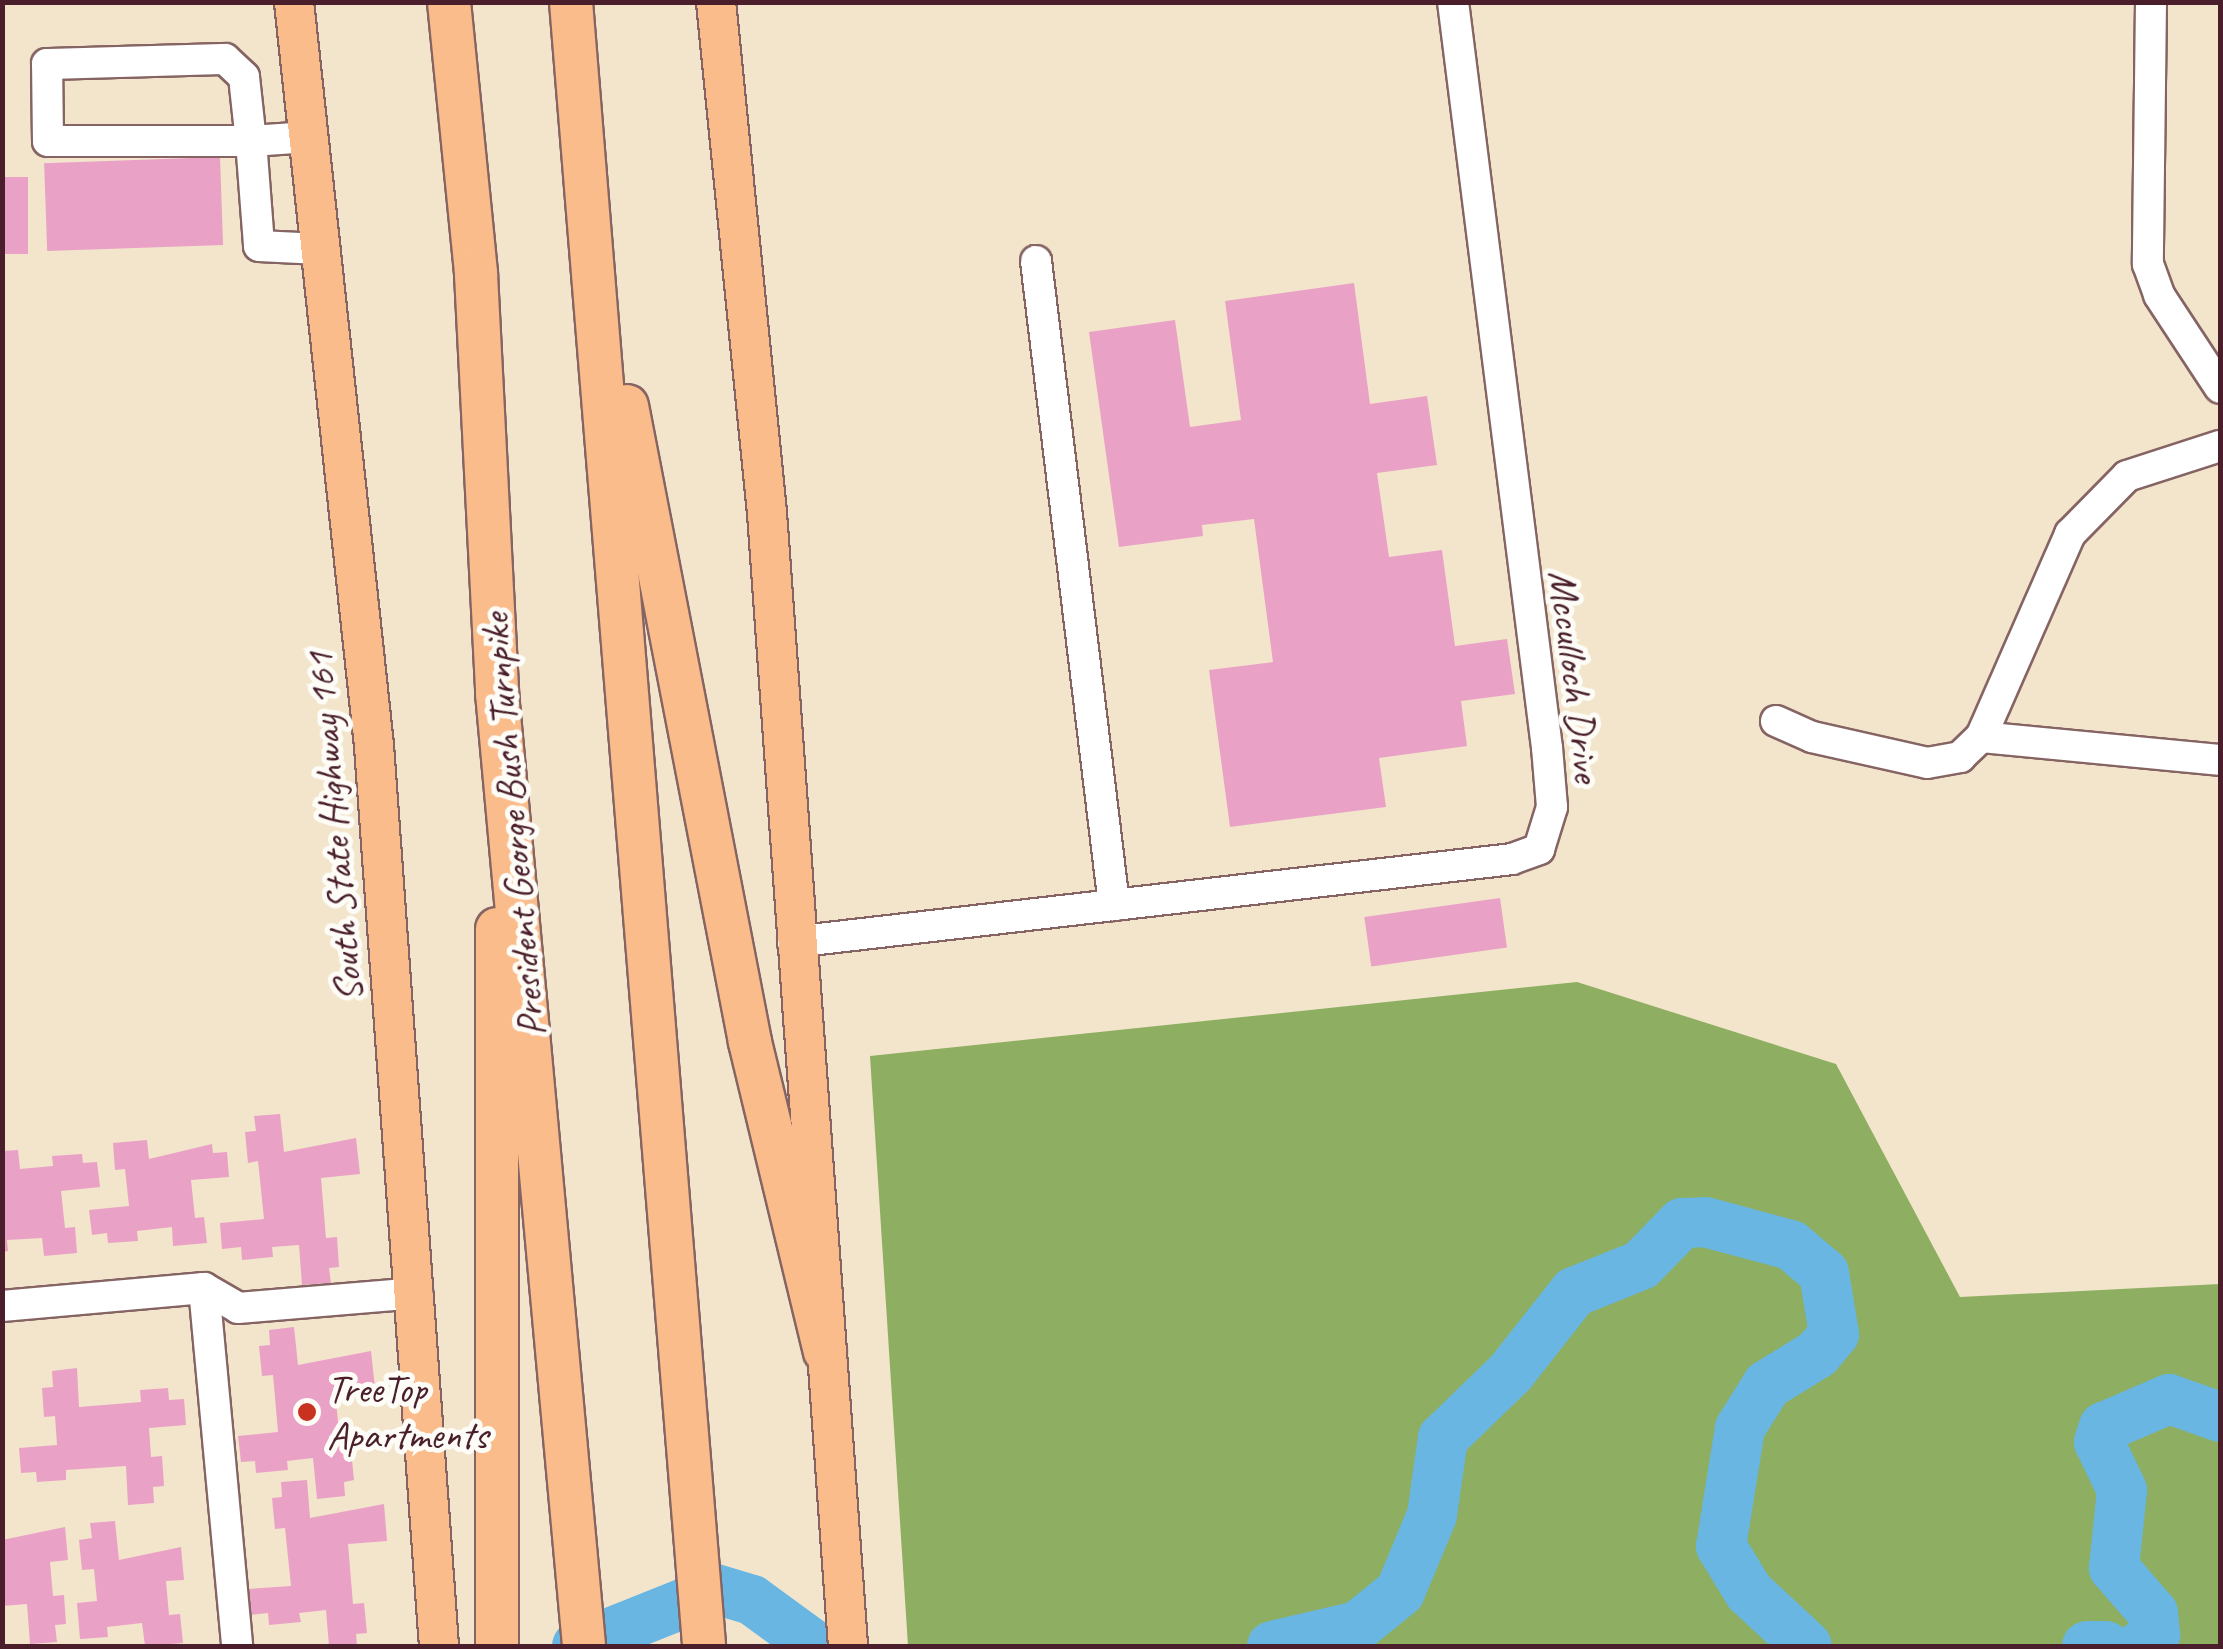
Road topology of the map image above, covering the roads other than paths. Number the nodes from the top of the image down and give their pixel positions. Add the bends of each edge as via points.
1 (294, 2) edge
2 (448, 2) edge
3 (571, 2) edge
4 (716, 2) edge
5 (1453, 2) edge
6 (2151, 2) edge
7 (308, 137) junction
8 (251, 141) junction
9 (320, 249) junction
10 (593, 260) junction
11 (1036, 261) dead end
12 (2220, 388) edge
13 (2220, 446) edge
14 (496, 693) junction
15 (1776, 720) dead end
16 (1981, 737) junction
17 (2220, 760) edge
18 (1114, 905) junction
19 (793, 942) junction
20 (204, 1288) junction
21 (418, 1293) junction
22 (2, 1306) edge
23 (826, 1351) junction
24 (497, 1638) edge
25 (237, 1646) edge
26 (439, 1646) edge
27 (584, 1646) edge
28 (704, 1646) edge
29 (848, 1646) edge

1 - 7 main road, South State Highway 161
2 - 14 highway, President George Bush Turnpike via 476,274
3 - 10 highway
4 - 19 main road via 767,513
5 - 18 lane, Mcculloch Drive via 1547,748 1552,806 1539,848 1512,859
6 - 12 lane via 2148,264 2159,295
7 - 8 lane
7 - 9 main road, South State Highway 161
8 - 8 lane via 48,142 47,64 225,59 244,78
8 - 9 lane via 259,246
9 - 21 main road, South State Highway 161 via 374,746
10 - 23 highway via 642,472 750,1042
10 - 28 highway
11 - 18 lane
13 - 16 lane via 2126,476 2070,534
14 - 24 highway
14 - 27 highway, President George Bush Turnpike
15 - 16 lane via 1812,736 1927,763 1960,758
16 - 17 lane
18 - 19 lane, Mcculloch Drive
19 - 23 main road
20 - 21 lane via 238,1308
20 - 22 lane
20 - 25 lane
21 - 26 main road, South State Highway 161
23 - 29 main road

